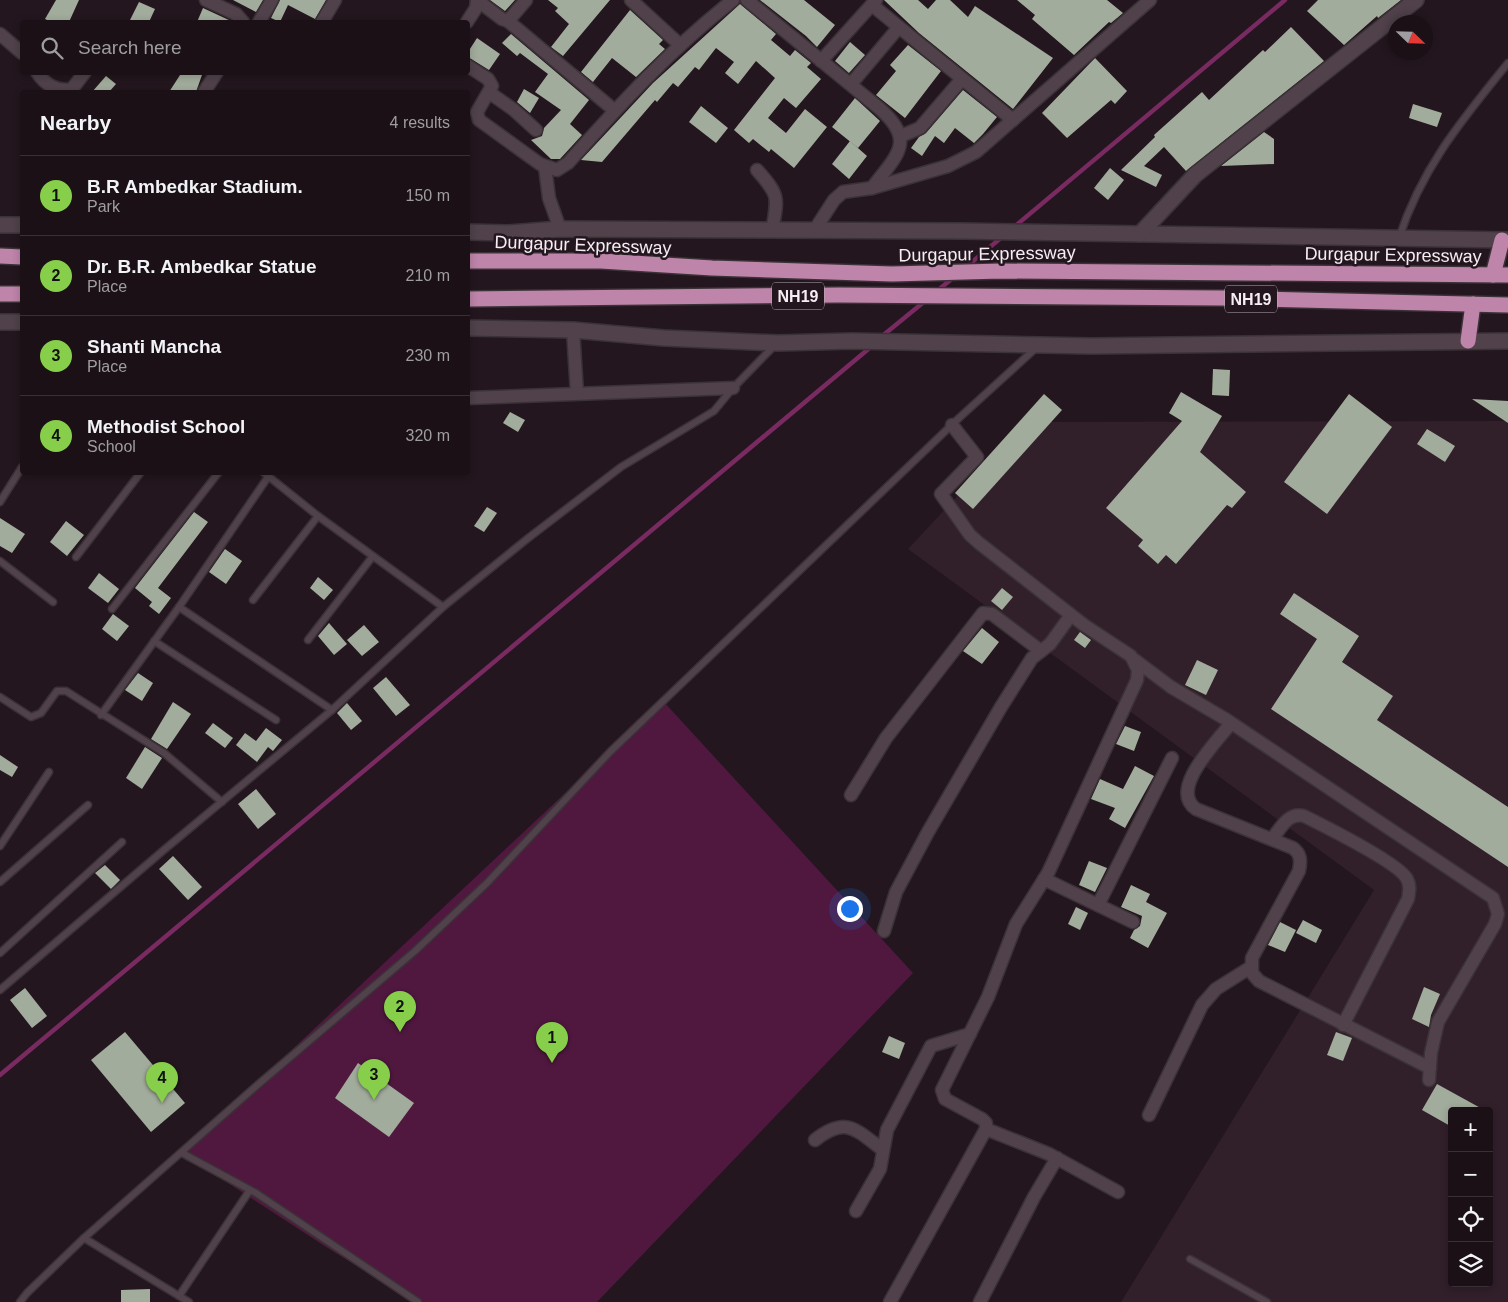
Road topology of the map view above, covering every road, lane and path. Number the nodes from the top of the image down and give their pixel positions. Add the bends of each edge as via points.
1 (206, 0) edge
2 (272, 0) edge
3 (335, 0) edge
4 (477, 0) edge
5 (526, 0) edge
6 (631, 0) edge
7 (733, 0) edge
8 (747, 0) edge
9 (1150, 0) edge
10 (1416, 0) edge
11 (874, 2) edge
12 (241, 20) edge
13 (260, 20) edge
14 (323, 20) edge
15 (468, 20) edge
16 (508, 20) junction
17 (899, 28) junction
18 (0, 34) edge
19 (679, 44) junction
20 (20, 51) edge
21 (821, 61) junction
22 (1508, 63) edge
23 (470, 67) edge
24 (40, 75) edge
25 (84, 75) edge
26 (215, 75) edge
27 (962, 79) junction
28 (851, 84) junction
29 (60, 90) edge
30 (72, 90) edge
31 (205, 90) edge
32 (490, 93) junction
33 (614, 110) junction
34 (1013, 120) junction
35 (536, 130) dead end
36 (901, 136) junction
37 (545, 167) junction
38 (757, 170) dead end
39 (872, 188) junction
40 (0, 225) edge
41 (20, 225) edge
42 (560, 229) junction
43 (772, 231) junction
44 (814, 231) junction
45 (470, 232) edge
46 (1140, 234) junction
47 (1398, 239) junction
48 (1505, 240) edge
49 (0, 256) edge
50 (20, 257) edge
51 (470, 261) edge
52 (1500, 275) edge
53 (0, 294) edge
54 (20, 294) edge
55 (470, 299) edge
56 (1473, 304) junction
57 (1508, 305) edge
58 (0, 322) edge
59 (20, 322) edge
60 (470, 328) edge
61 (573, 330) junction
62 (1508, 341) edge
63 (778, 342) junction
64 (1468, 342) junction
65 (1039, 345) junction
66 (733, 388) junction
67 (577, 393) junction
68 (470, 398) edge
69 (952, 426) junction
70 (20, 470) edge
71 (139, 475) edge
72 (217, 475) edge
73 (265, 475) edge
74 (267, 475) edge
75 (0, 502) edge
76 (318, 516) junction
77 (373, 556) junction
78 (76, 557) dead end
79 (0, 561) edge
80 (253, 600) dead end
81 (53, 602) dead end
82 (179, 607) junction
83 (443, 607) junction
84 (112, 609) dead end
85 (1071, 615) junction
86 (308, 640) dead end
87 (154, 641) junction
88 (1041, 651) junction
89 (1135, 660) junction
90 (0, 698) edge
91 (332, 710) junction
92 (101, 715) junction
93 (276, 720) dead end
94 (1231, 724) junction
95 (1172, 758) dead end
96 (49, 772) dead end
97 (851, 795) dead end
98 (222, 802) junction
99 (88, 805) dead end
100 (1272, 839) junction
101 (122, 842) dead end
102 (0, 846) edge
103 (1044, 880) junction
104 (0, 882) edge
105 (1098, 905) junction
106 (1132, 922) dead end
107 (884, 931) dead end
108 (0, 953) edge
109 (1251, 967) junction
110 (0, 990) edge
111 (1343, 1025) junction
112 (970, 1034) junction
113 (1149, 1115) dead end
114 (986, 1129) junction
115 (815, 1140) dead end
116 (883, 1150) junction
117 (182, 1153) junction
118 (1057, 1158) junction
119 (250, 1190) junction
120 (1118, 1192) dead end
121 (856, 1212) dead end
122 (84, 1238) junction
123 (1190, 1259) dead end
124 (179, 1296) junction
125 (20, 1302) edge
126 (189, 1302) edge
127 (418, 1302) edge
128 (890, 1302) edge
129 (980, 1302) edge
130 (1267, 1302) edge

1 - 12 street via 236,14
2 - 13 street
3 - 14 street
4 - 15 street
4 - 16 street
5 - 16 street
6 - 19 street
7 - 19 street
8 - 21 street
9 - 34 street
10 - 46 street via 1195,175
11 - 17 street
11 - 21 street
16 - 33 street
17 - 27 street
17 - 28 street
18 - 20 street
19 - 33 street
21 - 28 street
22 - 47 lane via 1454,130 1426,174 1409,206
23 - 32 street via 491,82
24 - 29 street
25 - 30 street
26 - 31 street
27 - 34 street
27 - 36 street via 920,128
28 - 36 street via 892,119
32 - 35 street
32 - 37 street via 477,112 479,120
33 - 37 street via 566,166 556,170
34 - 39 street via 962,160
36 - 39 street via 898,152
37 - 42 street via 549,198
38 - 43 street via 774,190 777,204
39 - 44 street via 840,194
40 - 41 street
42 - 43 street
42 - 45 street
43 - 44 street
44 - 46 street
46 - 47 street
47 - 48 street
48 - 52 highway
49 - 50 highway
51 - 52 highway, Durgapur Expressway / NH19 via 600,261 892,274 1001,271
53 - 54 highway
55 - 56 highway, NH19 via 993,296
56 - 57 highway, NH19
56 - 64 highway
58 - 59 street
60 - 61 street
61 - 63 street via 664,338
61 - 67 street
62 - 64 street
63 - 65 street
63 - 66 lane
64 - 65 street
65 - 69 lane
66 - 67 street
66 - 83 lane via 714,411 621,467
67 - 68 street
69 - 85 street via 977,457 940,494 970,534
69 - 117 lane via 610,752 487,883 415,951
70 - 75 lane
71 - 78 lane
72 - 84 lane
73 - 82 lane
74 - 76 lane
76 - 77 lane
76 - 80 lane
77 - 83 lane
77 - 86 lane
79 - 81 lane
82 - 87 lane
82 - 91 lane
83 - 91 lane
85 - 88 street via 1057,637
85 - 89 street
87 - 92 lane
87 - 93 lane
88 - 97 street via 992,614 983,613 886,738
88 - 107 street via 1024,670 928,832 896,892
89 - 94 street
89 - 103 street via 1137,680
90 - 92 lane via 31,717 36,716 61,690
91 - 98 lane
92 - 98 lane via 164,753
94 - 100 street via 1190,777 1186,795 1196,809
94 - 111 street via 1493,898 1498,914 1495,924 1438,1022 1429,1074
95 - 105 street
96 - 102 lane
98 - 110 lane
99 - 104 lane
100 - 109 street via 1297,850 1301,861 1252,958
100 - 111 street via 1290,817 1296,814 1304,816 1368,851 1402,872 1407,879 1408,899
101 - 108 lane
103 - 105 street
103 - 112 street via 1016,924
105 - 106 street
109 - 111 street via 1259,981
109 - 113 street via 1216,990 1202,1005
112 - 114 street via 942,1095 982,1119
112 - 116 street via 931,1046 888,1130
114 - 118 street
114 - 128 street
115 - 116 street via 833,1127 845,1126
116 - 121 street via 880,1169
117 - 119 lane
117 - 122 lane
118 - 120 street
118 - 129 street
119 - 124 lane
119 - 127 lane
122 - 124 lane
122 - 125 lane
123 - 130 lane
124 - 126 lane

